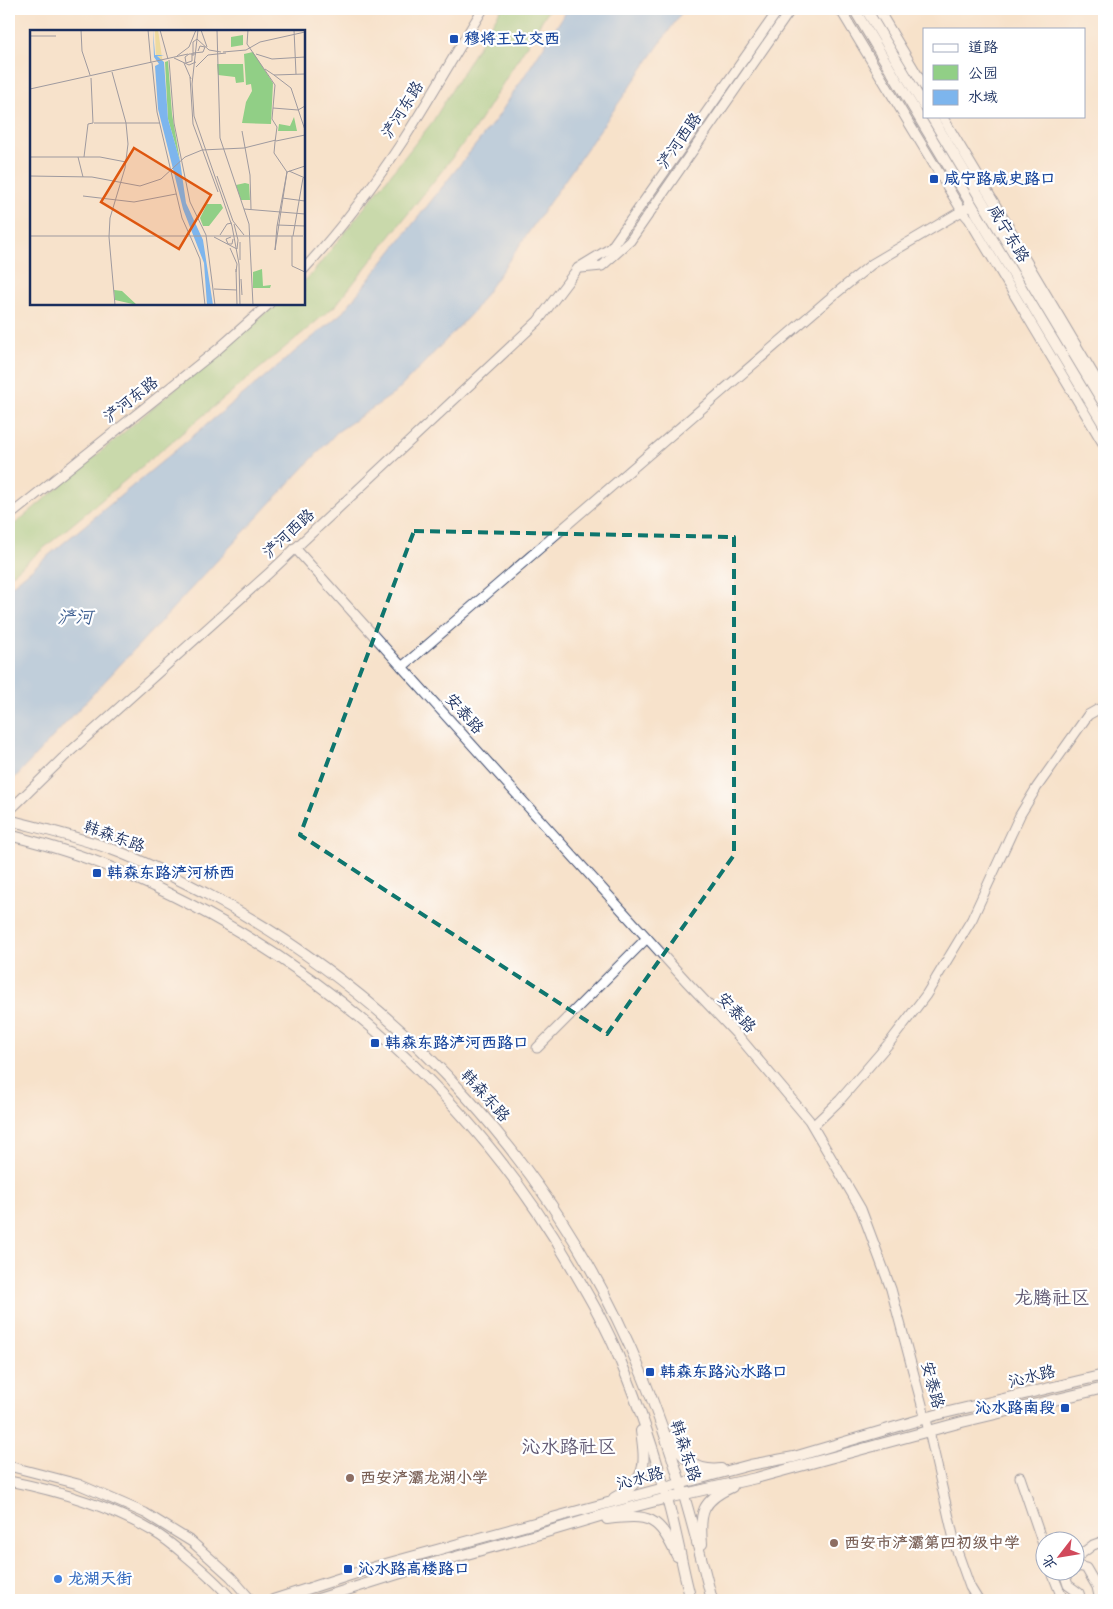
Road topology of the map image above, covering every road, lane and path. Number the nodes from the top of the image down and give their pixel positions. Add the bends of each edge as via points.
1 (482, 9) edge
2 (778, 9) edge
3 (791, 9) edge
4 (840, 9) edge
5 (854, 9) edge
6 (866, 9) edge
7 (878, 9) edge
8 (923, 84) edge
9 (923, 104) edge
10 (931, 118) edge
11 (943, 118) edge
12 (972, 205) junction
13 (962, 211) junction
14 (305, 268) edge
15 (578, 268) junction
16 (268, 305) edge
17 (1104, 392) edge
18 (1104, 404) edge
19 (1104, 424) edge
20 (1104, 444) edge
21 (9, 516) edge
22 (295, 548) junction
23 (402, 667) junction
24 (1104, 706) edge
25 (9, 811) edge
26 (9, 820) edge
27 (9, 834) edge
28 (647, 938) junction
29 (537, 1048) dead end
30 (813, 1126) junction
31 (1104, 1374) edge
32 (1104, 1388) edge
33 (637, 1405) junction
34 (655, 1408) junction
35 (926, 1419) junction
36 (929, 1431) junction
37 (750, 1465) junction
38 (9, 1466) edge
39 (1020, 1476) dead end
40 (748, 1480) junction
41 (9, 1481) edge
42 (681, 1484) junction
43 (666, 1493) junction
44 (684, 1495) junction
45 (588, 1508) junction
46 (581, 1522) junction
47 (1039, 1532) edge
48 (1104, 1541) edge
49 (1086, 1550) edge
50 (1086, 1568) edge
51 (682, 1570) junction
52 (705, 1573) junction
53 (1057, 1582) edge
54 (1067, 1582) edge
55 (1104, 1599) edge
56 (232, 1600) edge
57 (251, 1600) edge
58 (273, 1600) edge
59 (315, 1600) edge
60 (690, 1600) edge
61 (712, 1600) edge
62 (978, 1600) edge
63 (1063, 1600) edge
64 (1081, 1600) edge

1 - 14 street, 浐河东路 via 383,170
2 - 15 street, 浐河西路 via 612,248
3 - 15 street, 浐河西路 via 630,241 602,266
4 - 13 street
5 - 12 main road, 咸宁东路
6 - 9 main road
7 - 8 street
10 - 18 main road, 咸宁东路
11 - 17 street
12 - 13 street
12 - 19 main road, 咸宁东路
13 - 20 street
13 - 23 street via 872,264 829,299
15 - 22 street, 浐河西路 via 538,321
16 - 21 street, 浐河东路 via 217,350
22 - 23 street, 安泰路
22 - 25 street, 浐河西路
23 - 28 street, 安泰路
24 - 30 street via 1088,716 1020,815 972,919 926,995 884,1049
26 - 34 main road, 韩森东路 via 111,849 236,910 350,986 402,1031 450,1078 501,1136 560,1216 616,1316
27 - 33 main road, 韩森东路 via 112,868 218,919 287,962 342,1002 404,1056 440,1090 514,1177 537,1210 596,1310
28 - 29 street
28 - 30 street, 安泰路 via 740,1038
30 - 35 street, 安泰路 via 861,1209 891,1289
31 - 35 main road, 沁水路
32 - 36 main road, 沁水路
33 - 43 main road, 韩森东路
33 - 45 main road via 644,1455 637,1480 624,1492
34 - 37 main road via 676,1448 690,1462 711,1470
34 - 42 main road, 韩森东路
35 - 36 street, 安泰路
35 - 37 main road, 沁水路
36 - 40 main road, 沁水路
36 - 62 street, 安泰路 via 956,1548
37 - 42 main road, 沁水路
38 - 57 street via 78,1484 145,1513 192,1542
39 - 47 street
40 - 44 main road, 沁水路
40 - 52 main road via 718,1494 704,1508 700,1527
41 - 56 street via 85,1500 155,1532 212,1578
42 - 43 main road, 沁水路
42 - 44 main road, 韩森东路
43 - 44 main road, 沁水路
43 - 45 main road, 沁水路
43 - 46 main road, 沁水路
43 - 51 main road, 韩森东路
44 - 52 main road, 韩森东路
45 - 58 main road, 沁水路 via 375,1566
46 - 51 main road via 628,1516 654,1522 668,1537
46 - 59 main road, 沁水路 via 422,1566
48 - 49 street
50 - 55 street via 1099,1596
51 - 60 main road, 韩森东路
52 - 61 main road, 韩森东路
53 - 63 street
54 - 64 street via 1079,1593

